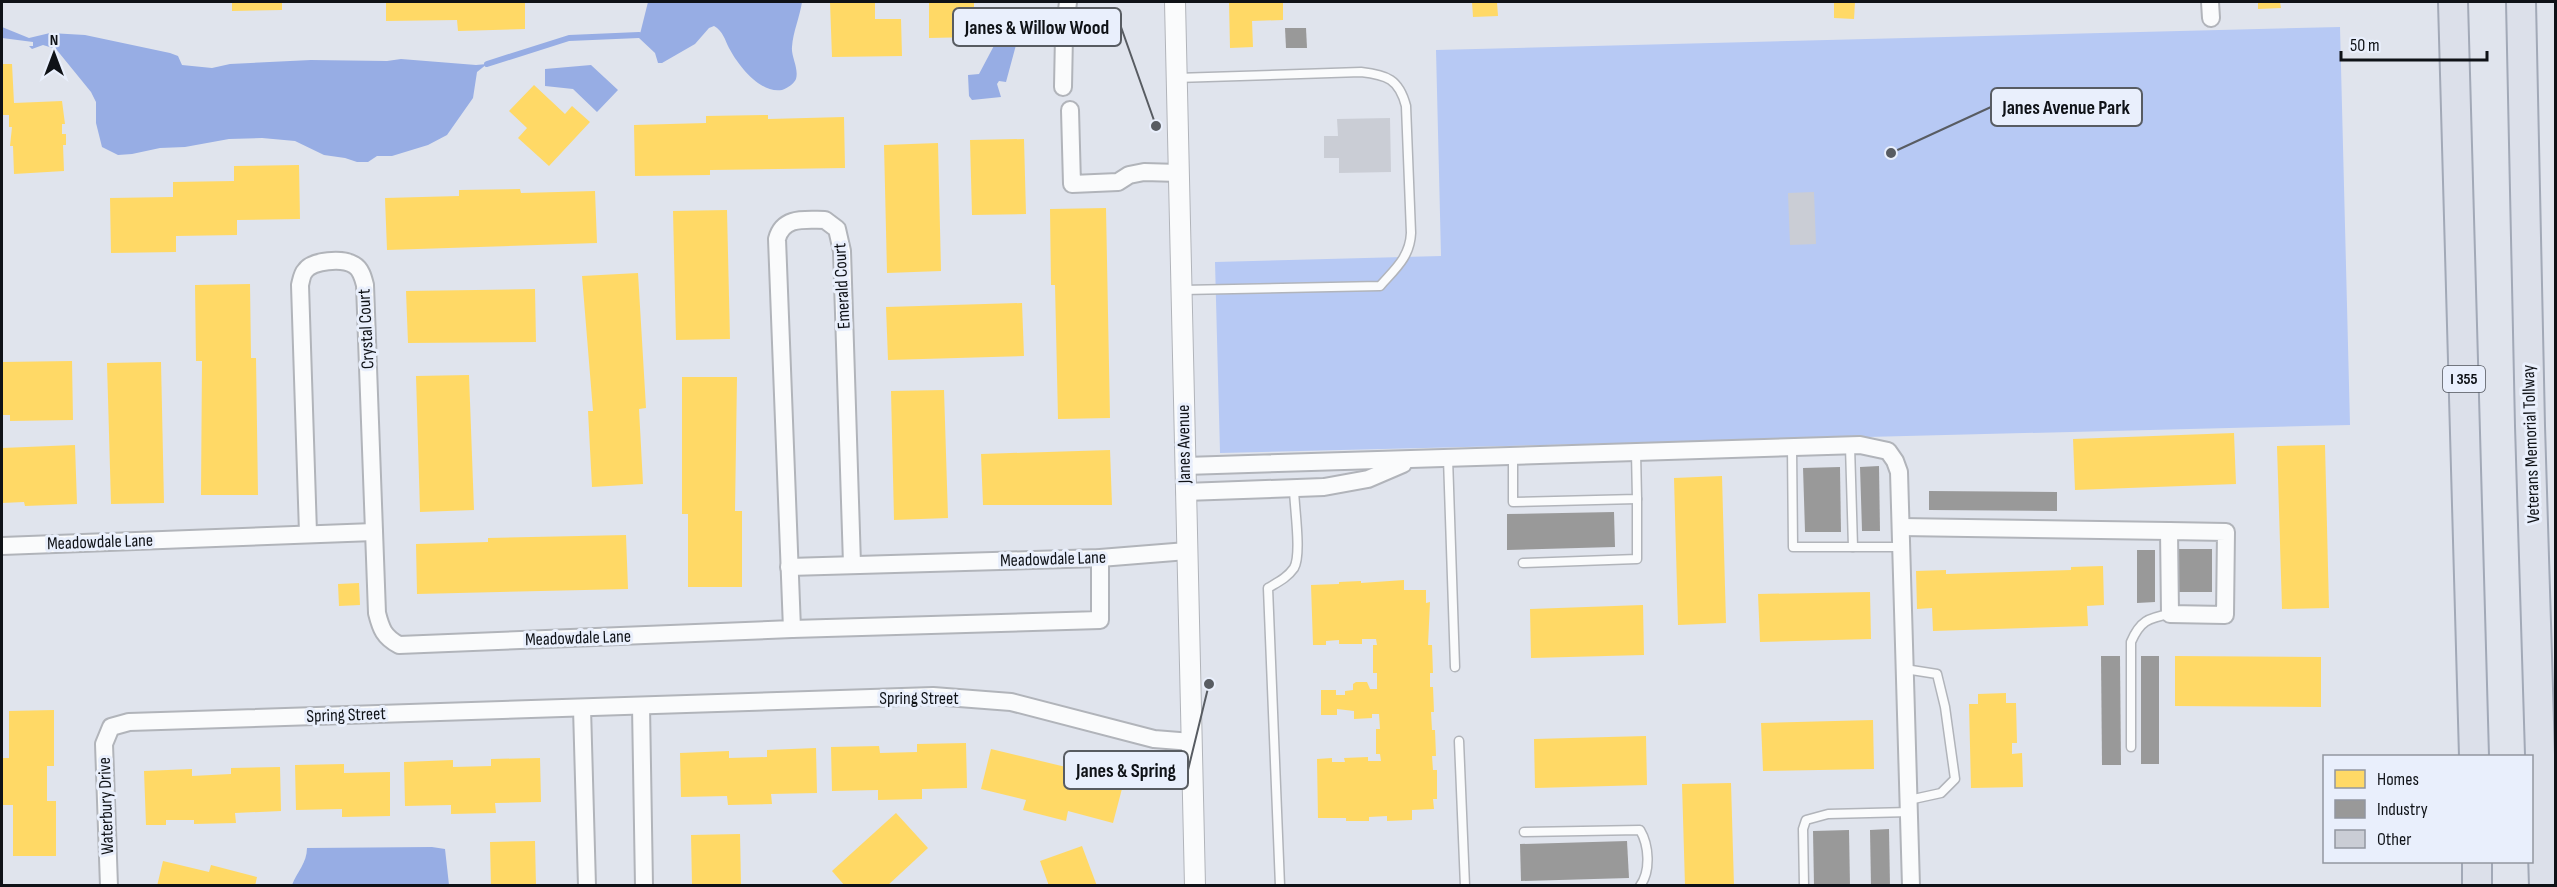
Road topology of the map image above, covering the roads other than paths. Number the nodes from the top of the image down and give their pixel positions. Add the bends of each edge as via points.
1 (1068, 2) edge
2 (1175, 2) edge
3 (2453, 2) edge
4 (2521, 2) edge
5 (1176, 78) junction
6 (1063, 87) dead end
7 (1070, 110) dead end
8 (1179, 173) junction
9 (1181, 291) junction
10 (1850, 446) junction
11 (1792, 448) junction
12 (1636, 452) junction
13 (1513, 456) junction
14 (1448, 458) junction
15 (1413, 460) junction
16 (1185, 466) junction
17 (1294, 488) junction
18 (1185, 492) junction
19 (1636, 499) junction
20 (1901, 527) junction
21 (2169, 531) junction
22 (374, 532) junction
23 (308, 533) junction
24 (2, 546) edge
25 (1853, 547) junction
26 (1902, 547) junction
27 (1187, 551) junction
28 (1100, 558) junction
29 (1523, 562) dead end
30 (852, 564) junction
31 (789, 567) junction
32 (2170, 614) junction
33 (792, 629) junction
34 (1455, 667) dead end
35 (1905, 669) junction
36 (641, 706) junction
37 (582, 708) junction
38 (111, 727) joint
39 (1459, 741) dead end
40 (1192, 742) junction
41 (2132, 747) dead end
42 (2474, 755) edge
43 (1910, 806) junction
44 (1524, 832) dead end
45 (2477, 863) edge
46 (109, 885) edge
47 (587, 885) edge
48 (644, 885) edge
49 (1195, 885) edge
50 (1280, 885) edge
51 (1465, 885) edge
52 (1640, 885) edge
53 (1804, 885) edge
54 (1911, 885) edge
55 (2477, 885) edge
56 (2544, 885) edge

1 - 6 street
2 - 5 street, Janes Avenue
3 - 42 highway, I 355
4 - 56 highway, Veterans Memorial Tollway
5 - 8 street, Janes Avenue
5 - 9 lane via 1361,72 1381,74 1395,82 1406,106 1411,233 1406,258 1380,286
7 - 8 street via 1072,184 1118,182 1144,172
8 - 9 street, Janes Avenue
9 - 16 street, Janes Avenue
10 - 11 street
10 - 20 street via 1876,447 1888,451 1895,460
10 - 25 lane
11 - 12 street
11 - 25 lane via 1793,547
12 - 13 street
12 - 19 lane
13 - 14 street
13 - 19 lane via 1513,502
14 - 15 street
14 - 34 lane
15 - 16 street
15 - 17 street via 1368,479
16 - 18 street, Janes Avenue
17 - 18 street
17 - 50 lane via 1295,566 1284,579 1268,588
18 - 27 street, Janes Avenue
19 - 29 lane via 1637,559
20 - 21 street
20 - 26 street
21 - 32 street
21 - 32 street via 2226,532 2225,615
22 - 23 street, Meadowdale Lane
22 - 23 street, Crystal Court via 365,285 360,270 342,261 314,263 304,271 300,285
22 - 33 street, Meadowdale Lane via 377,613 381,630 399,645
23 - 24 street, Meadowdale Lane
25 - 26 lane
26 - 35 street
27 - 28 street, Meadowdale Lane
27 - 40 street, Janes Avenue
28 - 30 street, Meadowdale Lane
28 - 33 street, Meadowdale Lane via 1100,620
30 - 31 street, Meadowdale Lane
30 - 31 street, Emerald Court via 840,238 837,229 825,220 792,221 781,228 777,239
31 - 33 street
32 - 41 lane via 2151,617 2138,627 2131,642
35 - 43 street
35 - 43 lane via 1937,674 1955,779 1941,793
36 - 37 street, Spring Street
36 - 40 street, Spring Street via 966,697 1021,704 1154,739
36 - 48 street
37 - 38 street, Spring Street via 129,722
37 - 47 street
38 - 46 street, Waterbury Drive via 104,744
39 - 51 lane
40 - 49 street, Janes Avenue
43 - 53 lane via 1828,814 1806,820
43 - 54 street
44 - 52 lane via 1640,830 1646,840 1647,869
45 - 55 highway

